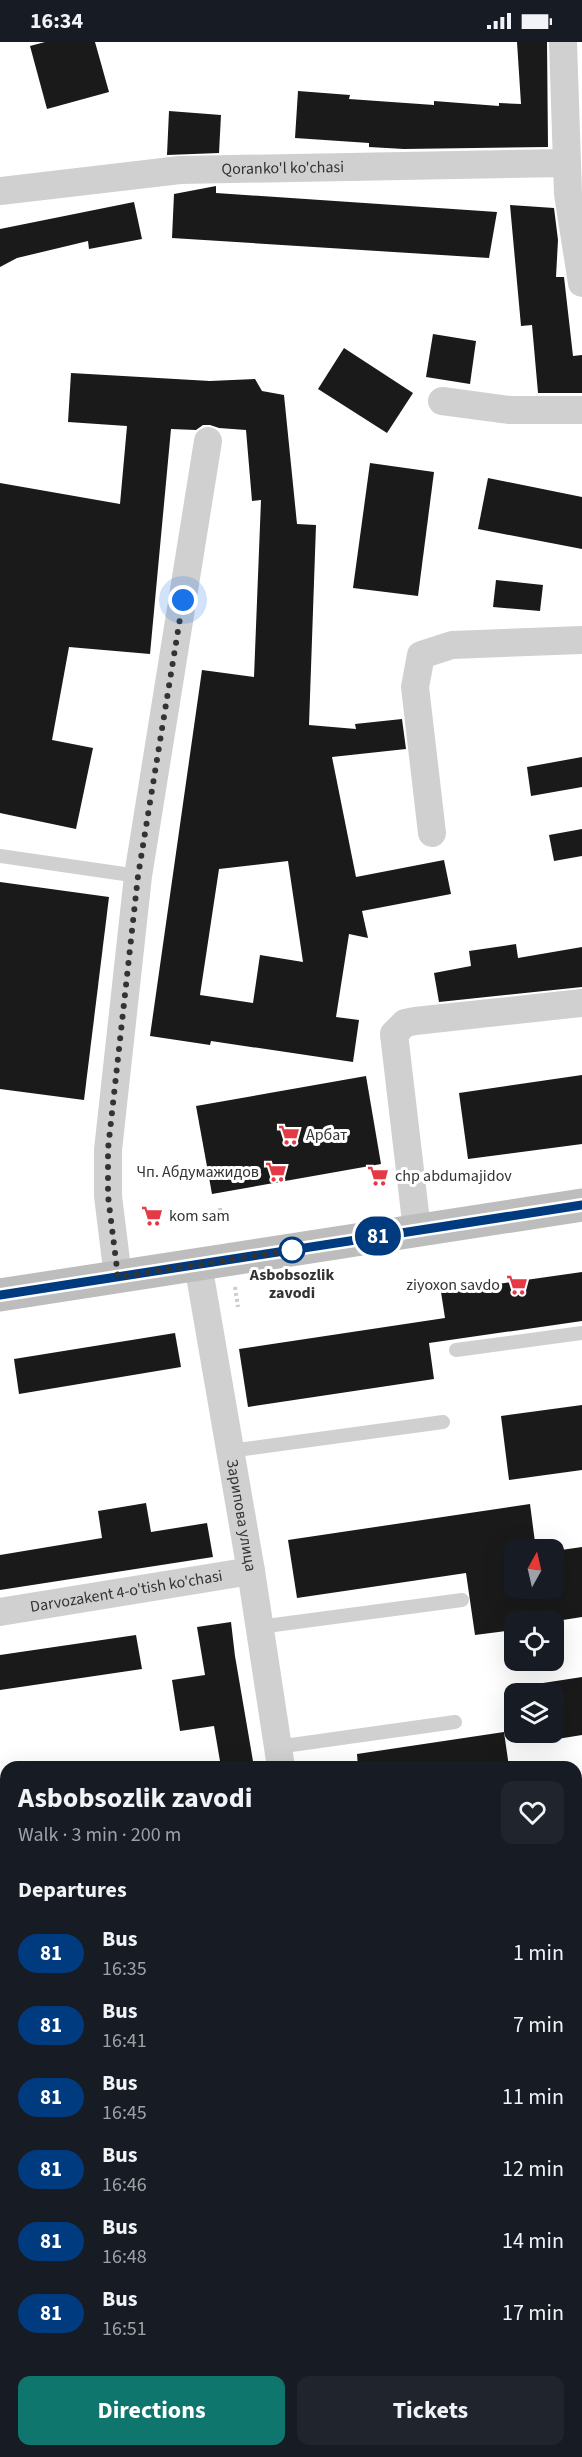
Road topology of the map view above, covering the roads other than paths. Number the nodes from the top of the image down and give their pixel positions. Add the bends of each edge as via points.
1 (563, 42) edge
2 (566, 164) junction
3 (0, 191) edge
4 (575, 193) edge
5 (582, 283) edge
6 (442, 401) dead end
7 (582, 410) edge
8 (208, 441) dead end
9 (582, 640) edge
10 (432, 833) dead end
11 (0, 856) edge
12 (138, 876) junction
13 (582, 1003) edge
14 (582, 1205) edge
15 (417, 1230) junction
16 (198, 1264) junction
17 (118, 1277) junction
18 (0, 1295) edge
19 (582, 1334) edge
20 (456, 1350) dead end
21 (443, 1422) dead end
22 (230, 1451) junction
23 (251, 1571) junction
24 (462, 1600) dead end
25 (0, 1612) edge
26 (259, 1627) junction
27 (455, 1722) dead end
28 (279, 1757) edge

1 - 2 street
2 - 3 street, Qoranko'l ko'chasi via 180,170
2 - 4 street
4 - 5 street
6 - 7 street via 510,410
8 - 12 street
9 - 10 street via 452,645 421,655 415,687
11 - 12 lane
12 - 17 street via 108,1149 108,1196
13 - 15 street via 416,1021 405,1023 394,1034
14 - 15 main road
15 - 16 main road
16 - 17 main road
16 - 22 street, Зарипова улица
17 - 18 main road
19 - 20 lane
21 - 22 lane
22 - 23 street, Зарипова улица
23 - 25 street, Darvozakent 4-o'tish ko'chasi
23 - 26 street, Зарипова улица
24 - 26 lane
26 - 28 street, Зарипова улица
27 - 28 lane

